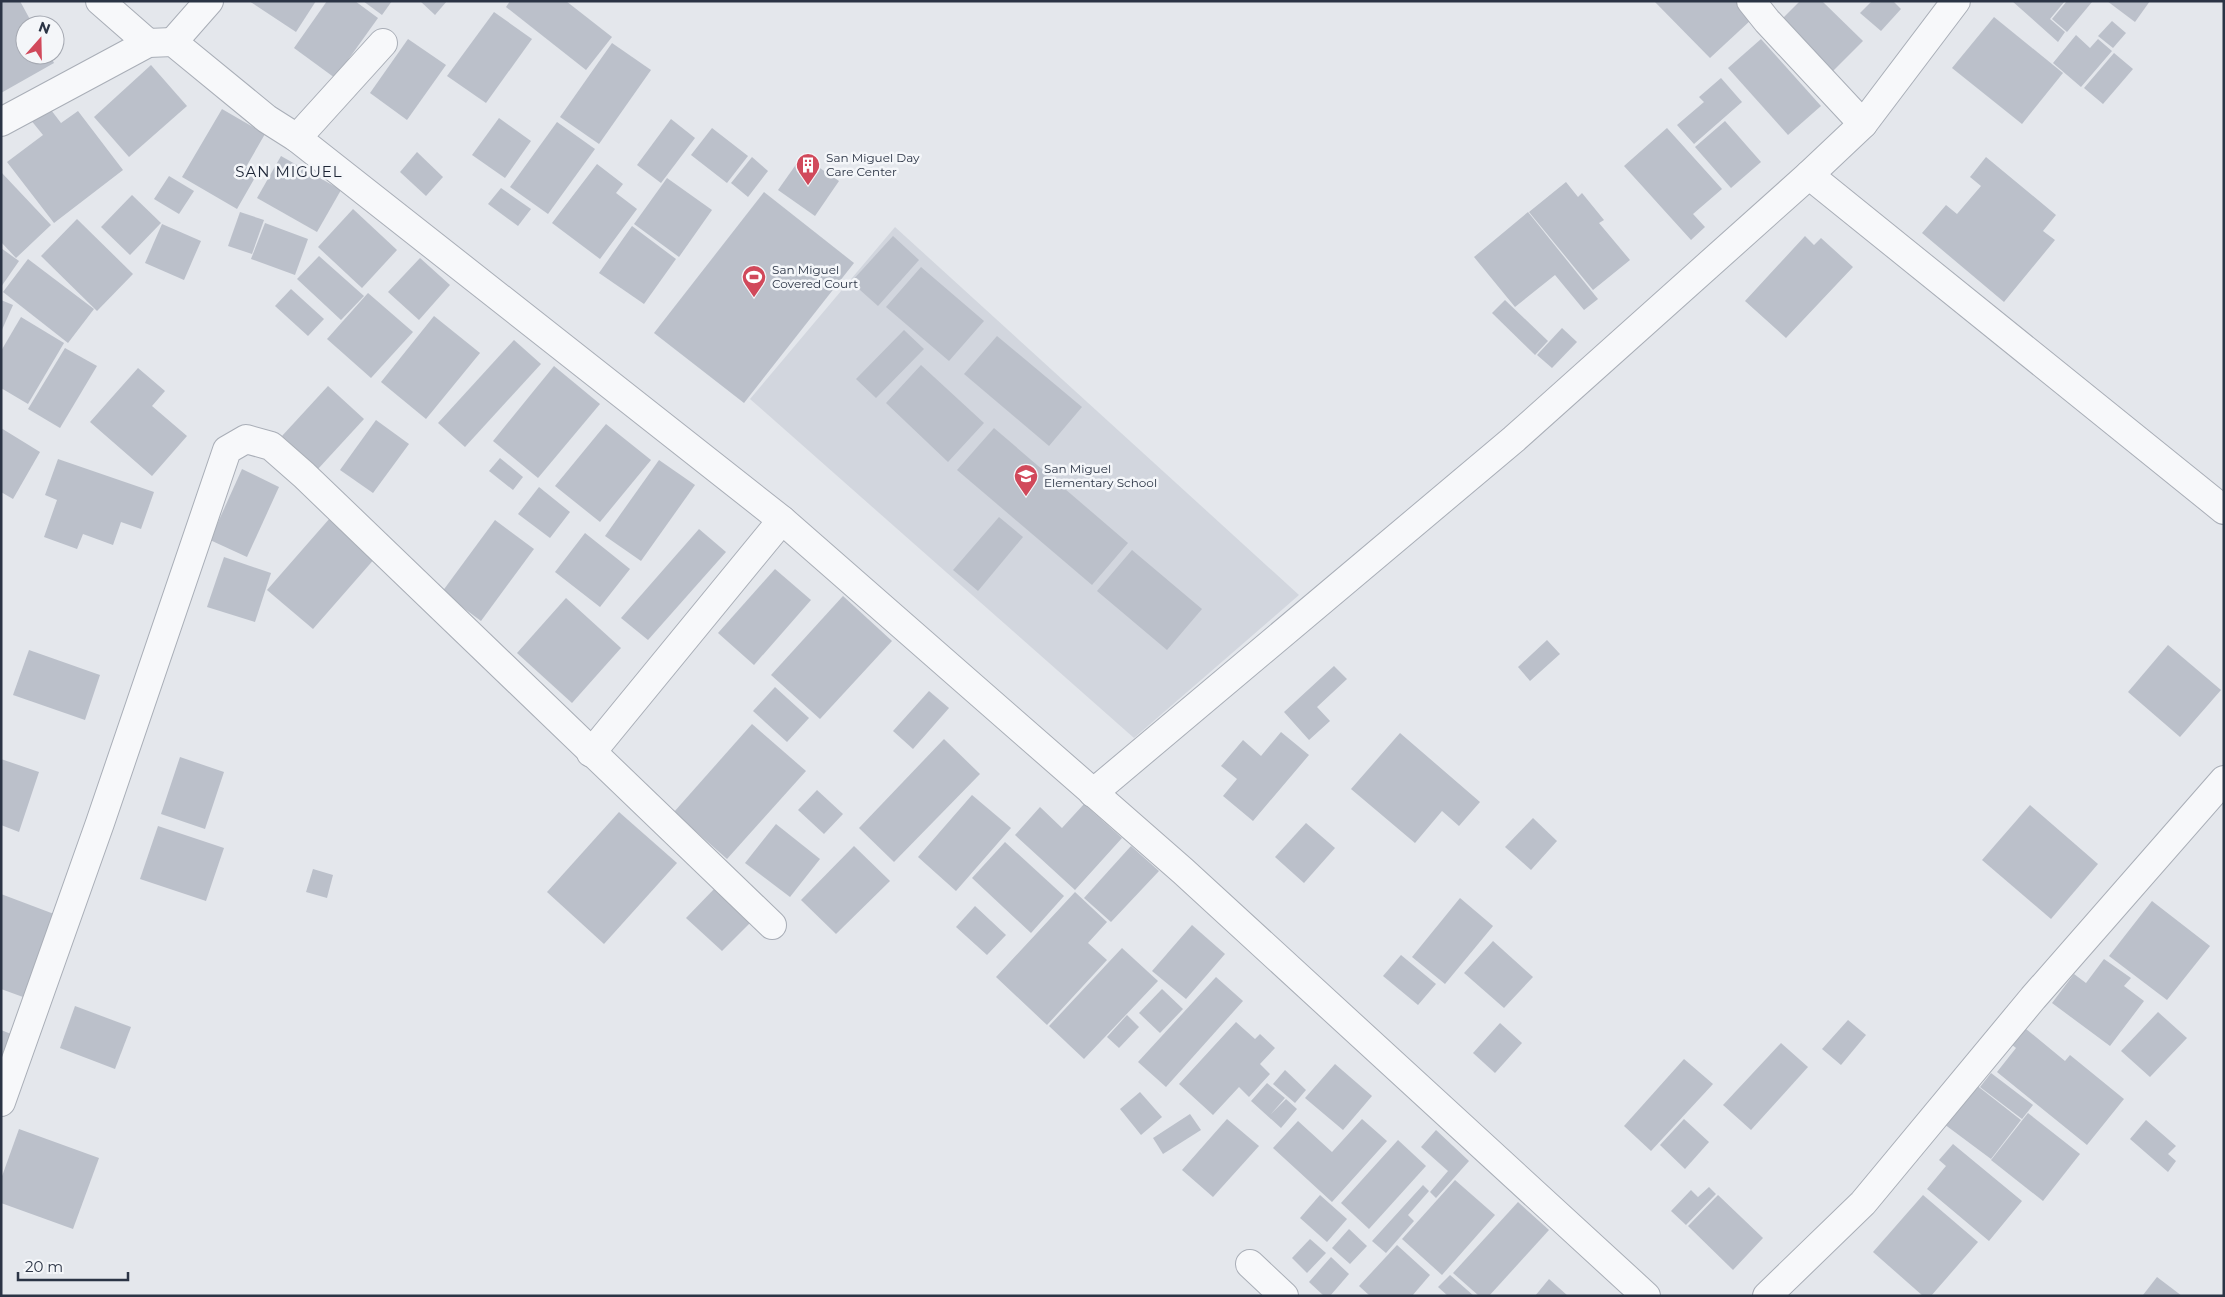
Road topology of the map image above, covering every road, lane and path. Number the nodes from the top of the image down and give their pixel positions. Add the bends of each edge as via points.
1 (100, 1) edge
2 (209, 1) edge
3 (1751, 1) edge
4 (1956, 1) edge
5 (383, 42) dead end
6 (160, 43) junction
7 (1, 122) edge
8 (1863, 124) junction
9 (297, 138) junction
10 (1809, 174) junction
11 (2224, 510) edge
12 (782, 520) junction
13 (591, 752) junction
14 (2224, 780) edge
15 (1093, 793) junction
16 (772, 925) dead end
17 (1, 1102) edge
18 (1250, 1264) dead end
19 (1638, 1292) edge
20 (1284, 1296) edge
21 (1767, 1296) edge

1 - 6 street
2 - 6 street
3 - 8 street
4 - 8 street
5 - 9 street
6 - 7 street
6 - 9 street
8 - 10 street
9 - 12 street
10 - 11 street
10 - 15 street via 1514,440
12 - 13 street
12 - 15 street
13 - 16 street
13 - 17 street via 271,446 246,439 227,450
14 - 21 street via 2033,998 1863,1203
15 - 19 street via 1190,878
18 - 20 street

